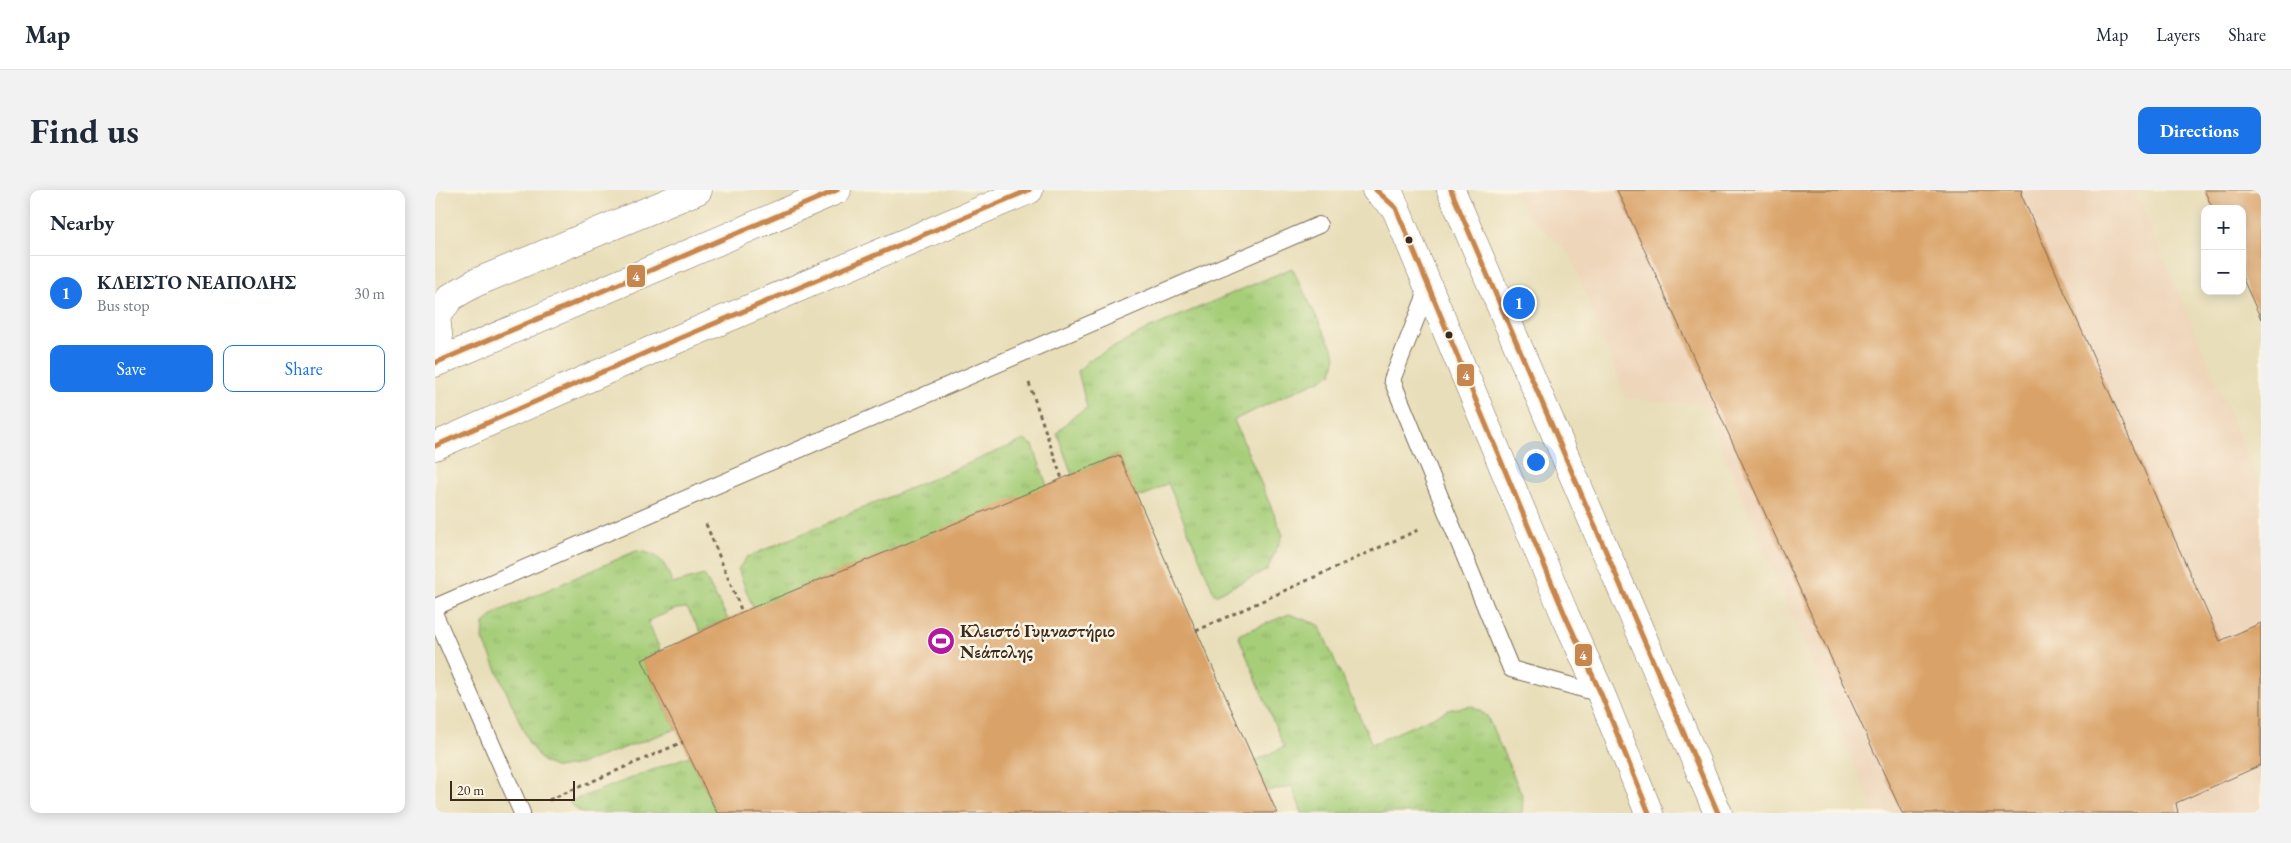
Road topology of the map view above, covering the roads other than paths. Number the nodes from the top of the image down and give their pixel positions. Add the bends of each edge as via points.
1 (698, 190) edge
2 (837, 190) edge
3 (1029, 190) edge
4 (1451, 190) edge
5 (1387, 196) edge
6 (1319, 225) dead end
7 (1428, 289) junction
8 (438, 362) edge
9 (435, 446) edge
10 (435, 608) edge
11 (435, 615) edge
12 (1601, 694) junction
13 (521, 812) edge
14 (1649, 813) edge
15 (1718, 813) edge

1 - 8 street via 475,282 451,298 436,316
2 - 8 street
3 - 9 street
4 - 15 street
5 - 7 street
6 - 10 lane
7 - 12 street
7 - 12 lane via 1392,380 1511,669
11 - 13 lane
12 - 14 street

